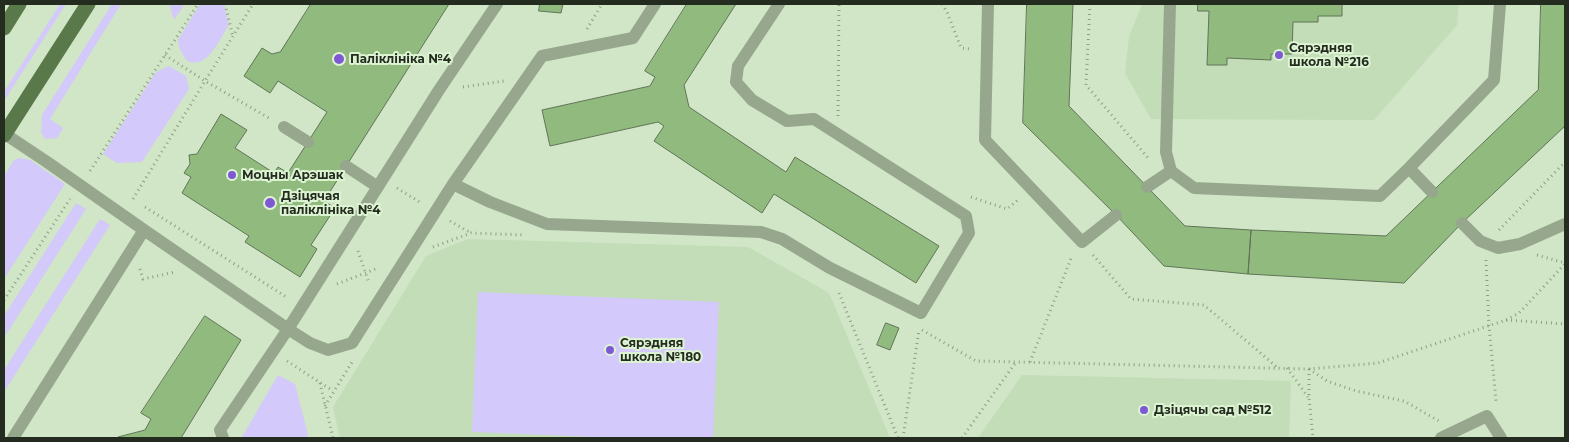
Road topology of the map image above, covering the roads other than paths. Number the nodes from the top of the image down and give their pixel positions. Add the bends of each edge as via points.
1 (18, 4) edge
2 (88, 4) edge
3 (497, 4) edge
4 (655, 4) edge
5 (779, 4) edge
6 (988, 4) edge
7 (1170, 4) edge
8 (1500, 4) edge
9 (4, 28) edge
10 (284, 127) road end
11 (4, 135) edge
12 (308, 142) dead end
13 (346, 166) dead end
14 (1409, 168) junction
15 (1167, 174) junction
16 (453, 184) junction
17 (378, 187) junction
18 (1147, 187) dead end
19 (1432, 192) dead end
20 (1116, 215) dead end
21 (1462, 223) dead end
22 (1565, 224) edge
23 (144, 230) junction
24 (288, 329) junction
25 (1500, 437) edge
26 (13, 438) edge
27 (223, 438) edge
28 (1441, 438) edge

1 - 9 main road
2 - 11 main road
3 - 17 lane
4 - 16 lane via 634,38 542,56
5 - 16 lane via 738,66 736,82 752,100 787,121 814,119 966,216 969,233 921,313 830,268 782,239 761,232 547,224
6 - 20 lane via 984,140 1080,241
7 - 15 lane
8 - 14 lane via 1494,80
10 - 12 lane
11 - 23 lane
13 - 17 lane
14 - 15 lane via 1380,196 1194,188
14 - 19 lane
15 - 18 lane
16 - 24 lane via 352,343 328,350
17 - 24 lane
21 - 22 lane via 1480,241 1498,248 1520,244
23 - 24 lane
23 - 26 lane
24 - 27 lane via 220,430
25 - 28 lane via 1487,416

